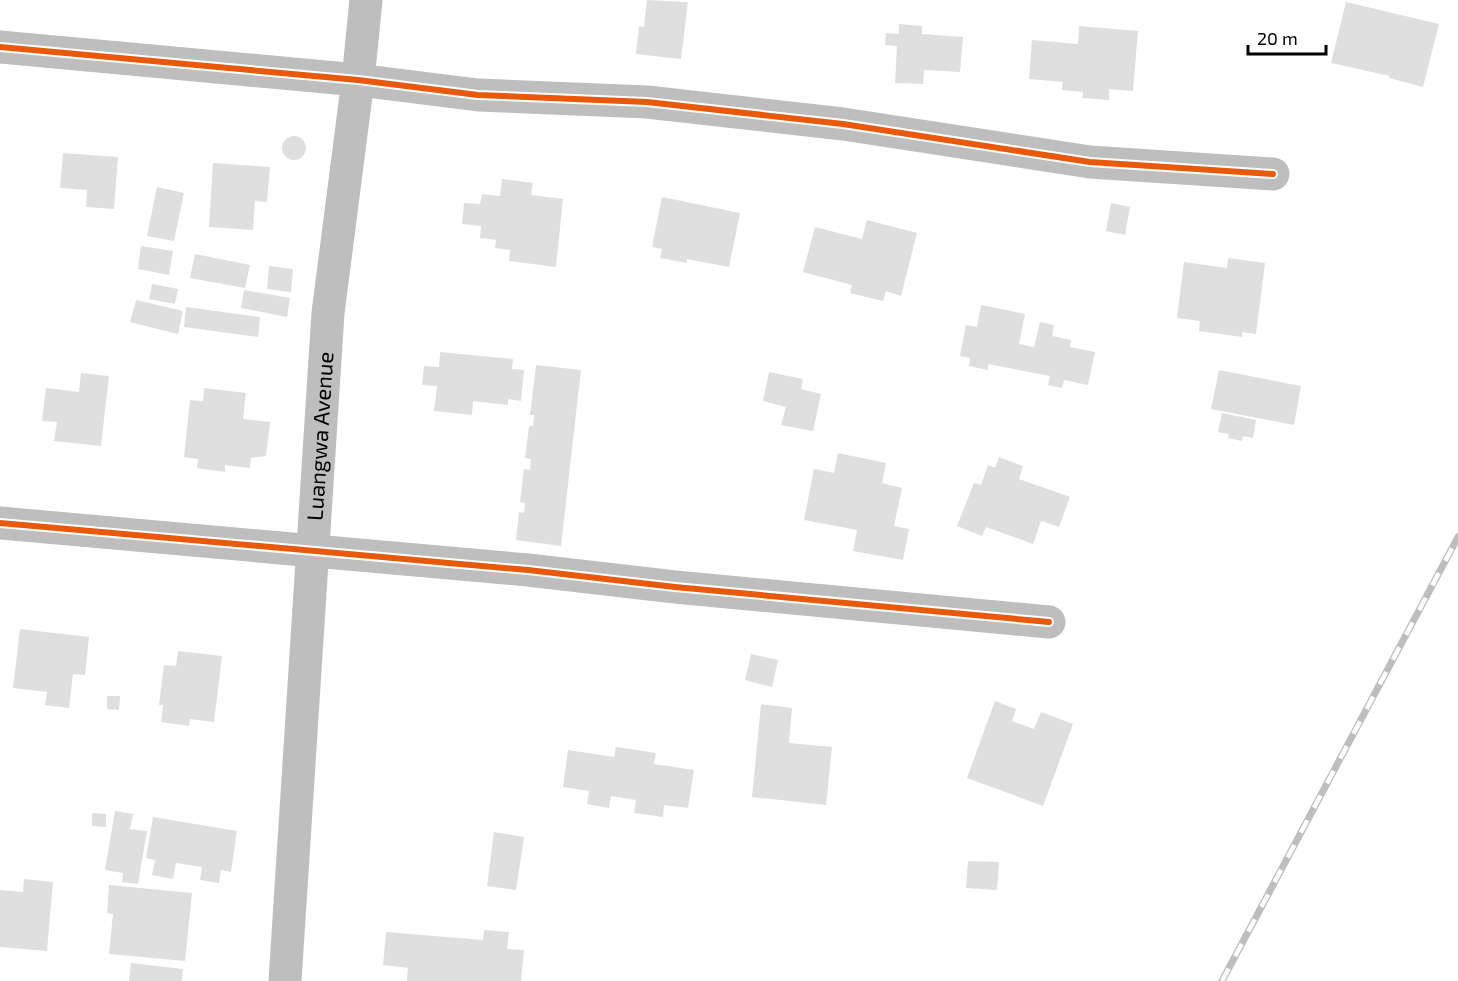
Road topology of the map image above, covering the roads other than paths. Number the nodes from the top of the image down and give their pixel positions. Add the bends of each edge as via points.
1 (366, 0) edge
2 (0, 46) edge
3 (358, 80) junction
4 (1273, 174) dead end
5 (0, 523) edge
6 (312, 552) junction
7 (1049, 622) dead end
8 (285, 981) edge

1 - 3 street, Luangwa Avenue
2 - 3 street
3 - 4 street via 478,95 647,102 843,124 1090,162
3 - 6 street, Luangwa Avenue via 328,313
5 - 6 street
6 - 7 street
6 - 8 street, Luangwa Avenue

